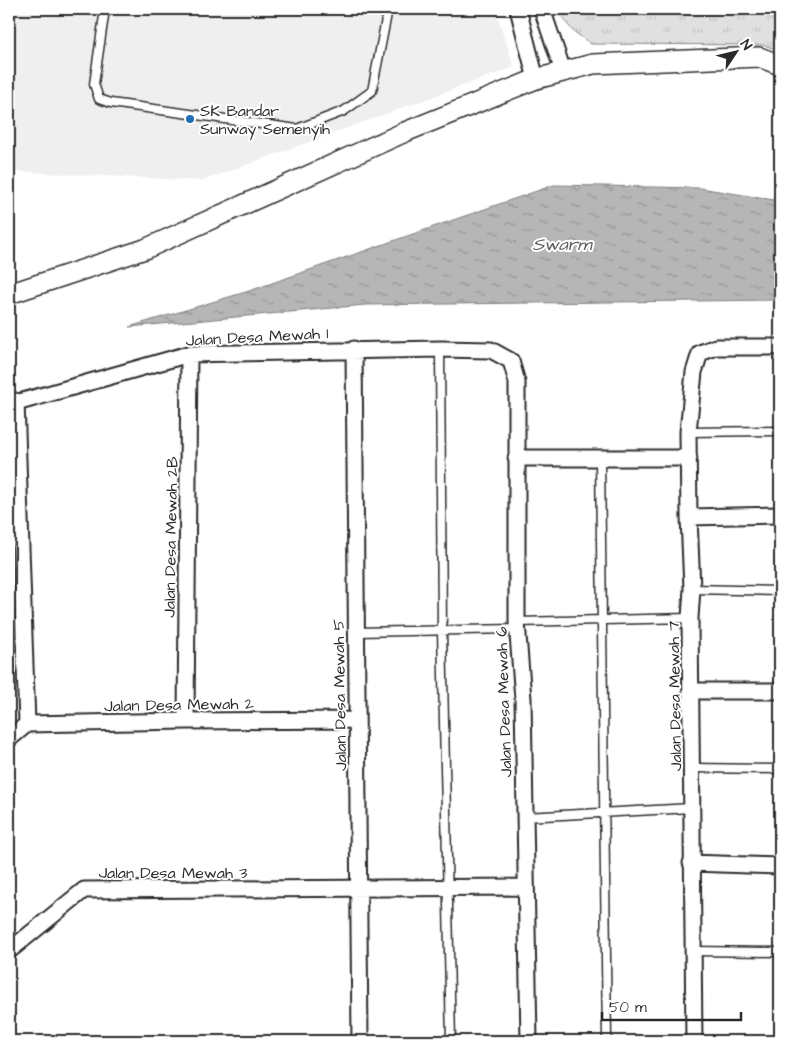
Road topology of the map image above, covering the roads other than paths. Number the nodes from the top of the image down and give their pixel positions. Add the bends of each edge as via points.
1 (105, 9) edge
2 (388, 9) edge
3 (518, 9) edge
4 (542, 9) edge
5 (780, 65) edge
6 (563, 71) junction
7 (536, 79) junction
8 (9, 294) edge
9 (780, 347) edge
10 (354, 349) junction
11 (440, 349) junction
12 (189, 354) junction
13 (511, 361) joint
14 (12, 403) edge
15 (780, 431) edge
16 (688, 432) junction
17 (600, 457) junction
18 (516, 458) junction
19 (689, 458) junction
20 (780, 515) edge
21 (688, 517) junction
22 (692, 589) junction
23 (780, 591) edge
24 (601, 618) junction
25 (690, 618) junction
26 (518, 626) junction
27 (442, 630) junction
28 (356, 632) junction
29 (691, 691) junction
30 (780, 691) edge
31 (356, 720) junction
32 (186, 721) junction
33 (27, 724) junction
34 (9, 739) edge
35 (692, 768) junction
36 (780, 769) edge
37 (692, 808) junction
38 (604, 813) junction
39 (525, 817) junction
40 (691, 863) junction
41 (780, 866) edge
42 (526, 887) junction
43 (447, 888) junction
44 (359, 889) junction
45 (9, 951) edge
46 (693, 951) junction
47 (780, 952) edge
48 (360, 1041) edge
49 (452, 1041) edge
50 (529, 1041) edge
51 (608, 1041) edge
52 (694, 1041) edge

1 - 2 lane via 94,84 99,99 297,129 344,111 372,92
3 - 7 street
4 - 6 street
5 - 6 street via 759,57 593,64
6 - 7 street
7 - 8 street via 405,132 145,249
9 - 16 street, Jalan Desa Mewah 7 via 716,347 700,353 694,372
10 - 11 street, Jalan Desa Mewah 1
10 - 12 street, Jalan Desa Mewah 1
10 - 28 street, Jalan Desa Mewah 5
11 - 13 street, Jalan Desa Mewah 1 via 491,350
11 - 27 lane
12 - 14 street, Jalan Desa Mewah 1
12 - 32 street, Jalan Desa Mewah 2B
13 - 18 street, Jalan Desa Mewah 6 via 516,382
14 - 33 street
15 - 16 lane
16 - 19 street, Jalan Desa Mewah 7
17 - 18 street
17 - 19 street
17 - 24 lane
18 - 26 street, Jalan Desa Mewah 6
19 - 21 street, Jalan Desa Mewah 7
20 - 21 street
21 - 22 street, Jalan Desa Mewah 7
22 - 23 lane
22 - 25 street, Jalan Desa Mewah 7
24 - 25 lane
24 - 26 lane
24 - 38 lane
25 - 29 street, Jalan Desa Mewah 7
26 - 27 lane
26 - 39 street, Jalan Desa Mewah 6
27 - 28 lane
27 - 43 lane
28 - 31 street, Jalan Desa Mewah 5
29 - 30 street
29 - 35 street, Jalan Desa Mewah 7
31 - 32 street, Jalan Desa Mewah 2
31 - 44 street, Jalan Desa Mewah 5
32 - 33 street, Jalan Desa Mewah 2
33 - 34 street
35 - 36 lane
35 - 37 street, Jalan Desa Mewah 7
37 - 38 lane
37 - 40 street, Jalan Desa Mewah 7
38 - 39 lane
38 - 51 lane
39 - 42 street, Jalan Desa Mewah 6
40 - 41 street
40 - 46 street, Jalan Desa Mewah 7
42 - 43 street, Jalan Desa Mewah 3
42 - 50 street, Jalan Desa Mewah 6
43 - 44 street, Jalan Desa Mewah 3
43 - 49 lane
44 - 45 street, Jalan Desa Mewah 3 via 84,890
44 - 48 street, Jalan Desa Mewah 5
46 - 47 lane
46 - 52 street, Jalan Desa Mewah 7

